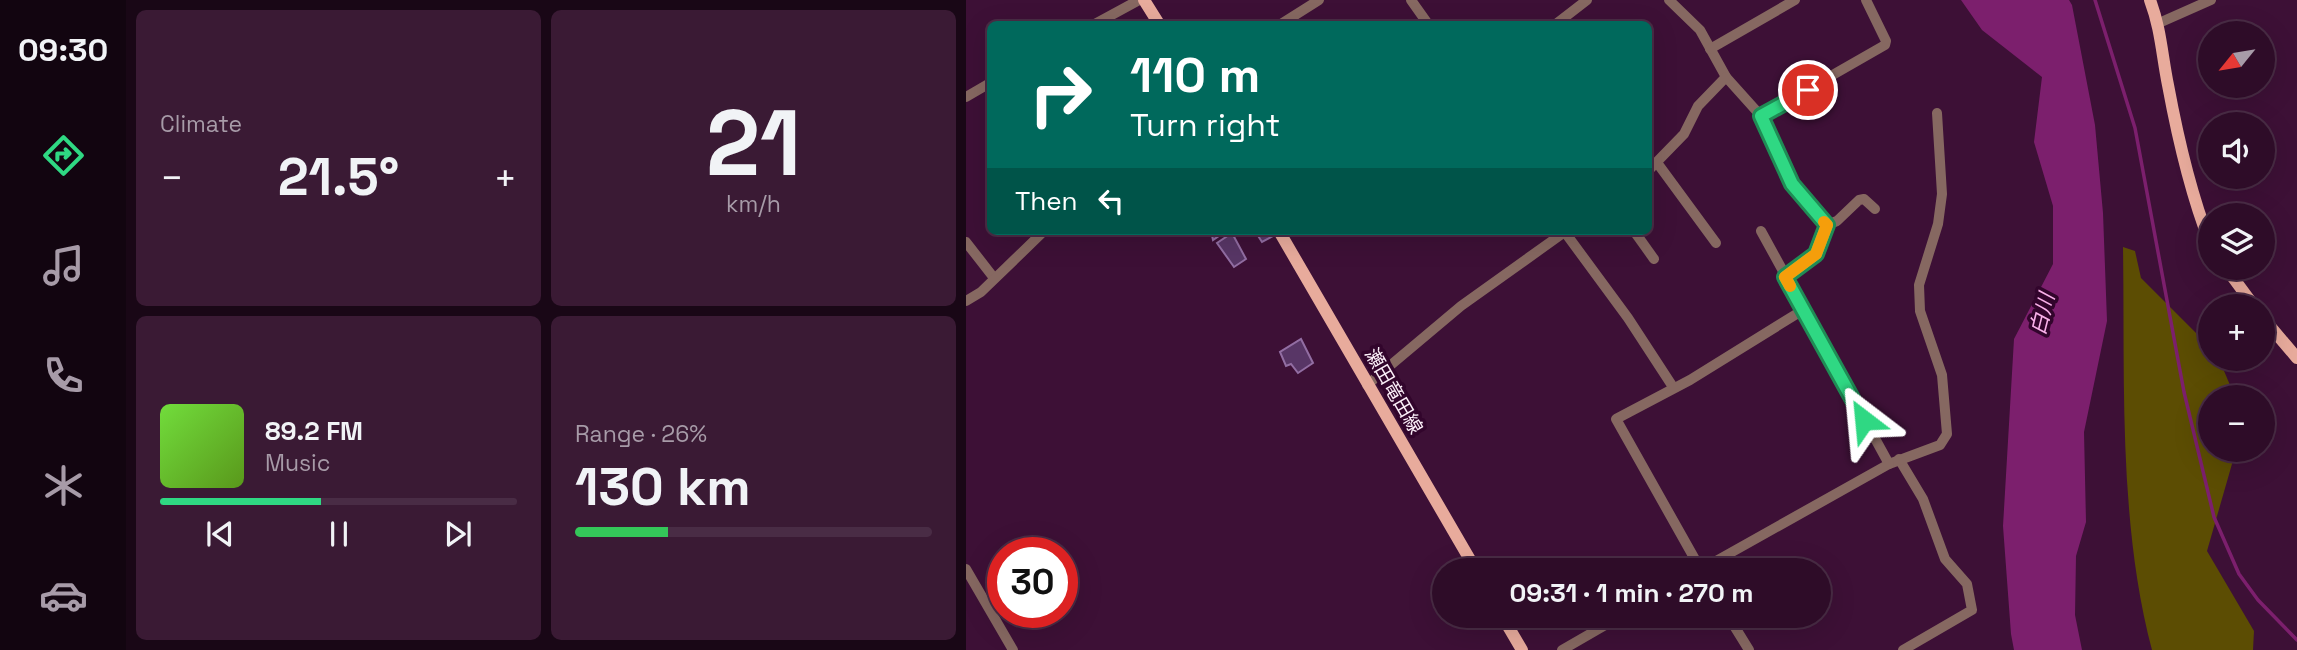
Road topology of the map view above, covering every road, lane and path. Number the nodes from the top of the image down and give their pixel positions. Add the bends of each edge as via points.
1 (1142, 0) edge
2 (1319, 0) edge
3 (1411, 0) edge
4 (1587, 0) edge
5 (1669, 0) edge
6 (1795, 0) edge
7 (1866, 0) edge
8 (2150, 0) edge
9 (2211, 0) edge
10 (1101, 21) edge
11 (1157, 21) edge
12 (1286, 21) edge
13 (1425, 21) edge
14 (1560, 21) edge
15 (2159, 23) junction
16 (1710, 49) junction
17 (1726, 77) junction
18 (987, 85) edge
19 (966, 97) edge
20 (1937, 113) dead end
21 (1761, 116) junction
22 (1653, 168) edge
23 (1875, 209) dead end
24 (2198, 210) edge
25 (1827, 225) junction
26 (1761, 230) dead end
27 (1040, 235) edge
28 (1281, 235) edge
29 (1559, 235) edge
30 (1568, 235) edge
31 (1637, 235) edge
32 (966, 242) edge
33 (1716, 243) dead end
34 (1654, 259) dead end
35 (1785, 277) junction
36 (994, 278) junction
37 (966, 301) edge
38 (1802, 310) junction
39 (2275, 332) edge
40 (2297, 358) edge
41 (1367, 385) junction
42 (1673, 387) junction
43 (1894, 461) junction
44 (1469, 558) edge
45 (1694, 558) edge
46 (1722, 558) edge
47 (966, 569) edge
48 (1509, 628) edge
49 (1600, 628) edge
50 (1735, 628) edge
51 (1013, 650) edge
52 (1522, 650) edge
53 (1562, 650) edge
54 (1749, 650) edge
55 (1903, 650) edge

1 - 10 street
1 - 11 main road
2 - 12 street
3 - 13 street
4 - 14 street
5 - 16 street via 1700,30
6 - 16 street
7 - 21 street via 1885,46
8 - 15 main road
9 - 15 street
15 - 24 main road via 2186,178
16 - 17 street
17 - 21 street
17 - 22 street via 1698,106 1684,134
18 - 19 street
20 - 43 street via 1942,194 1919,285 1920,311 1942,375 1947,434 1940,445
21 - 25 street via 1792,184
22 - 33 street
23 - 25 street via 1859,200
25 - 35 street via 1816,254
26 - 35 street
27 - 36 street
28 - 41 main road, 瀬田竜田線
29 - 41 street via 1461,306
30 - 42 street
31 - 34 street
32 - 36 street
35 - 38 street
36 - 37 street
38 - 42 street
38 - 43 street
39 - 40 main road
41 - 44 main road, 瀬田竜田線
42 - 45 street via 1616,419
43 - 46 street
43 - 55 street via 1923,499 1945,559 1967,584 1972,610
47 - 51 street
48 - 52 main road
49 - 53 street
50 - 54 street

